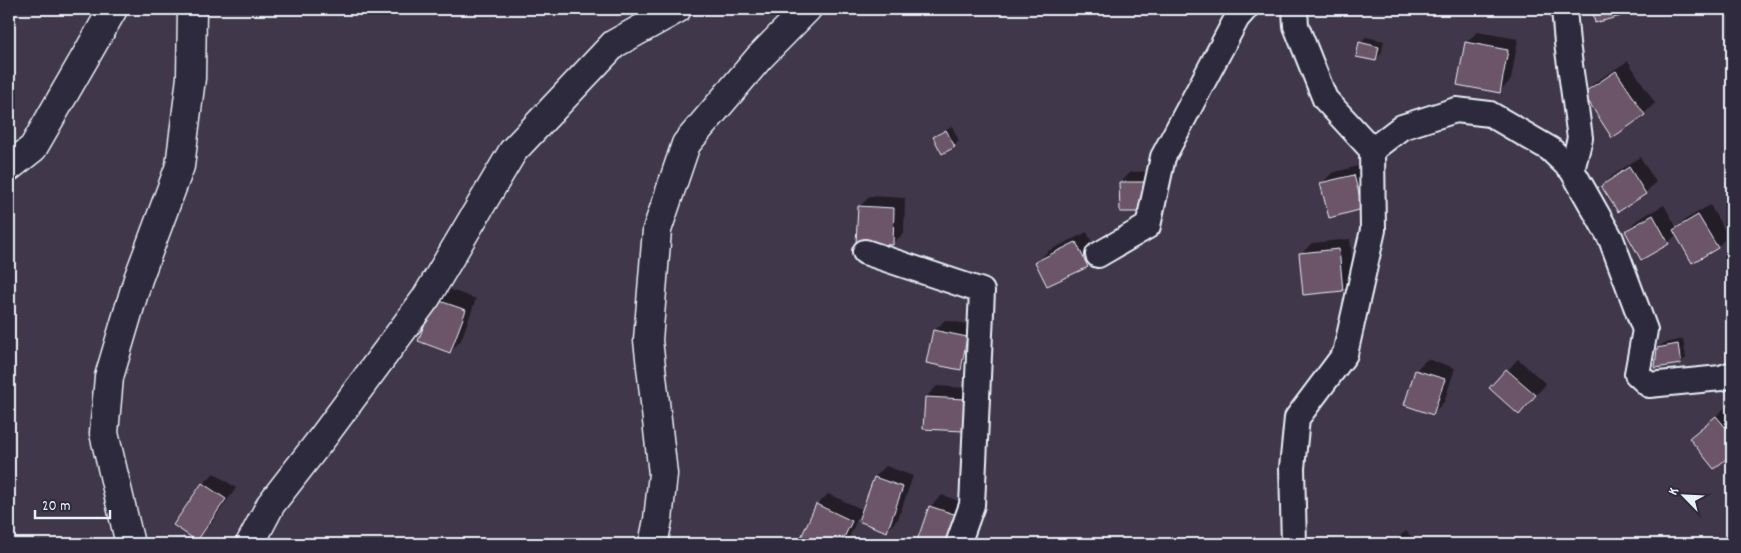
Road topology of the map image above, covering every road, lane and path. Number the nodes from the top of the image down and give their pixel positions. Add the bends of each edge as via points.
1 (113, 9) edge
2 (192, 9) edge
3 (677, 9) edge
4 (807, 9) edge
5 (1245, 9) edge
6 (1295, 9) edge
7 (1564, 9) edge
8 (1372, 150) junction
9 (9, 167) edge
10 (1572, 170) junction
11 (865, 252) dead end
12 (1098, 255) dead end
13 (1732, 374) edge
14 (130, 544) edge
15 (250, 544) edge
16 (653, 544) edge
17 (958, 544) edge
18 (1294, 544) edge

1 - 9 street via 33,148
2 - 14 street via 191,78 180,166 138,279 109,377 104,433
3 - 15 street via 614,44 513,151 426,298 271,504
4 - 16 street via 759,58 686,144 657,230 648,340 663,474
5 - 12 street via 1237,18 1163,157 1148,226
6 - 8 street via 1296,26 1325,99
7 - 10 street via 1580,138
8 - 10 street via 1402,127 1456,110 1490,114 1550,148
8 - 18 street via 1373,230 1346,354 1297,418 1292,468
10 - 13 street via 1611,239 1645,330 1637,374 1649,385
11 - 17 street via 982,291 972,505

